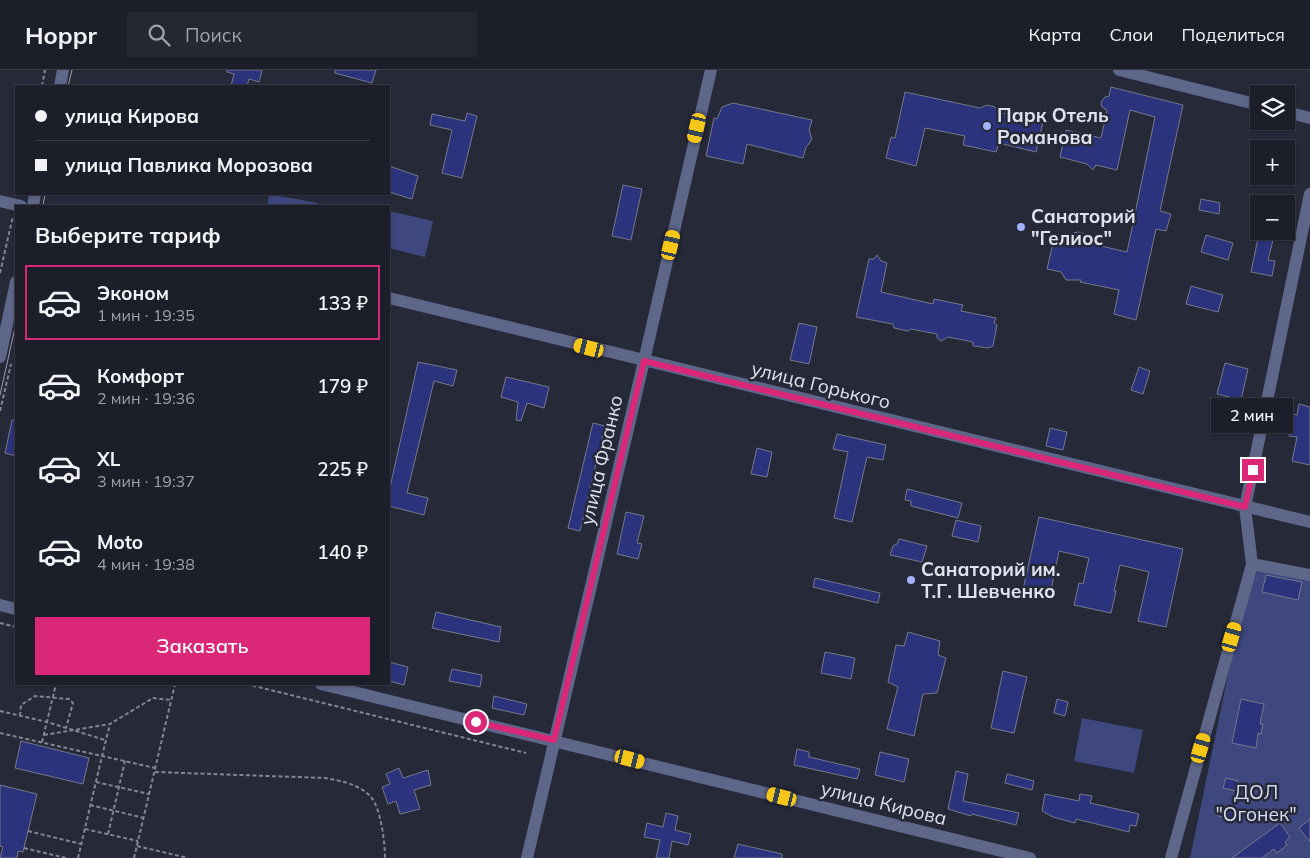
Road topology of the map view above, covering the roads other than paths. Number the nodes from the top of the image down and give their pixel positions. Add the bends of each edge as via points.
1 (64, 70) edge
2 (711, 70) edge
3 (1118, 70) edge
4 (1143, 73) edge
5 (60, 85) edge
6 (1250, 103) edge
7 (1295, 114) edge
8 (1310, 118) edge
9 (1310, 194) edge
10 (0, 201) edge
11 (15, 205) edge
12 (15, 290) edge
13 (390, 298) edge
14 (6, 357) edge
15 (644, 361) junction
16 (1245, 507) junction
17 (1310, 522) edge
18 (1252, 564) junction
19 (1310, 575) edge
20 (0, 606) edge
21 (15, 609) edge
22 (325, 685) edge
23 (554, 740) junction
24 (527, 858) edge
25 (1030, 858) edge
26 (1171, 858) edge

1 - 5 street
2 - 15 street, улица Франко
3 - 4 street
4 - 6 street
7 - 8 street
9 - 16 street
10 - 11 street
12 - 14 street
13 - 15 street, улица Горького
15 - 16 street, улица Горького
15 - 23 street, улица Франко
16 - 17 street, улица Горького
16 - 18 street
18 - 19 street
18 - 26 street
20 - 21 street
22 - 23 street, улица Кирова
23 - 24 street, улица Франко
23 - 25 street, улица Кирова

